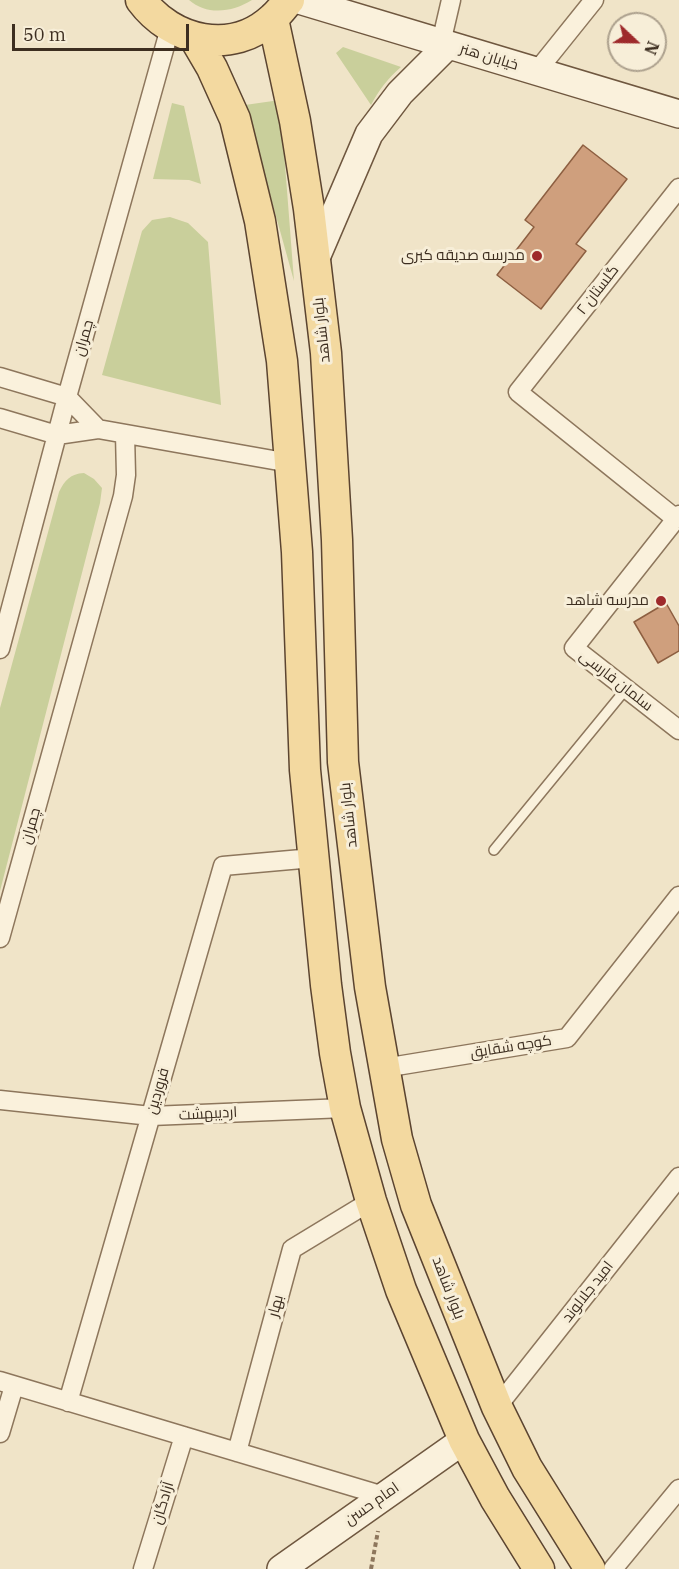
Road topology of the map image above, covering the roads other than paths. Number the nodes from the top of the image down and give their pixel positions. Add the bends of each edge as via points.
1 (141, 0) edge
2 (299, 0) edge
3 (451, 0) edge
4 (594, 0) edge
5 (281, 9) edge
6 (183, 33) junction
7 (444, 44) junction
8 (537, 71) junction
9 (679, 114) edge
10 (679, 188) edge
11 (315, 260) junction
12 (0, 377) edge
13 (67, 398) junction
14 (0, 418) edge
15 (98, 429) junction
16 (124, 434) junction
17 (57, 435) junction
18 (290, 463) junction
19 (678, 517) edge
20 (0, 649) edge
21 (626, 688) junction
22 (679, 730) edge
23 (494, 850) dead end
24 (313, 858) junction
25 (679, 896) edge
26 (0, 938) edge
27 (384, 1068) junction
28 (0, 1100) edge
29 (345, 1108) junction
30 (151, 1116) junction
31 (679, 1177) edge
32 (371, 1202) junction
33 (7, 1384) edge
34 (68, 1402) junction
35 (497, 1407) junction
36 (0, 1433) edge
37 (184, 1436) junction
38 (464, 1440) junction
39 (237, 1452) junction
40 (679, 1489) edge
41 (384, 1496) junction
42 (143, 1569) edge
43 (281, 1569) edge
44 (539, 1569) edge
45 (590, 1569) edge
46 (613, 1569) edge

1 - 6 main road via 152,14
2 - 7 street, خیابان هنر
3 - 7 street
4 - 8 street
5 - 6 main road via 249,34 222,40
5 - 11 main road, بلوار شاهد
6 - 13 street, چمران
6 - 18 main road via 212,68 235,119 260,221 282,361
7 - 8 street, خیابان هنر
7 - 11 street via 369,134
8 - 9 street, خیابان هنر
10 - 19 street, گلستان ۲ via 518,392
11 - 27 main road, بلوار شاهد via 326,353 337,540 343,762 370,987
12 - 13 street
13 - 15 street
13 - 17 street, چمران
14 - 17 street
15 - 16 street
15 - 17 street
16 - 18 street
16 - 26 street, چمران via 123,496
17 - 20 street, چمران
18 - 24 main road
19 - 21 street, سلمان فارسی via 574,648
21 - 22 street, سلمان فارسی
21 - 23 lane
24 - 29 main road via 333,1042
24 - 30 street, فروردین via 223,866
25 - 27 street, کوچه شقایق via 567,1038
27 - 35 main road, بلوار شاهد via 416,1205
28 - 30 street, اردیبهشت
29 - 30 street, اردیبهشت
29 - 32 main road
30 - 34 street, فروردین
31 - 35 street, امید جلالوند
32 - 38 main road via 401,1290
32 - 39 street, بهار via 292,1249
33 - 34 street
33 - 36 street
34 - 37 street
35 - 45 main road, بلوار شاهد via 527,1468
37 - 39 street
37 - 42 street, آزادگان
38 - 41 street, امام حسن
38 - 44 main road
39 - 41 street
40 - 46 street
41 - 43 street, امام حسن

